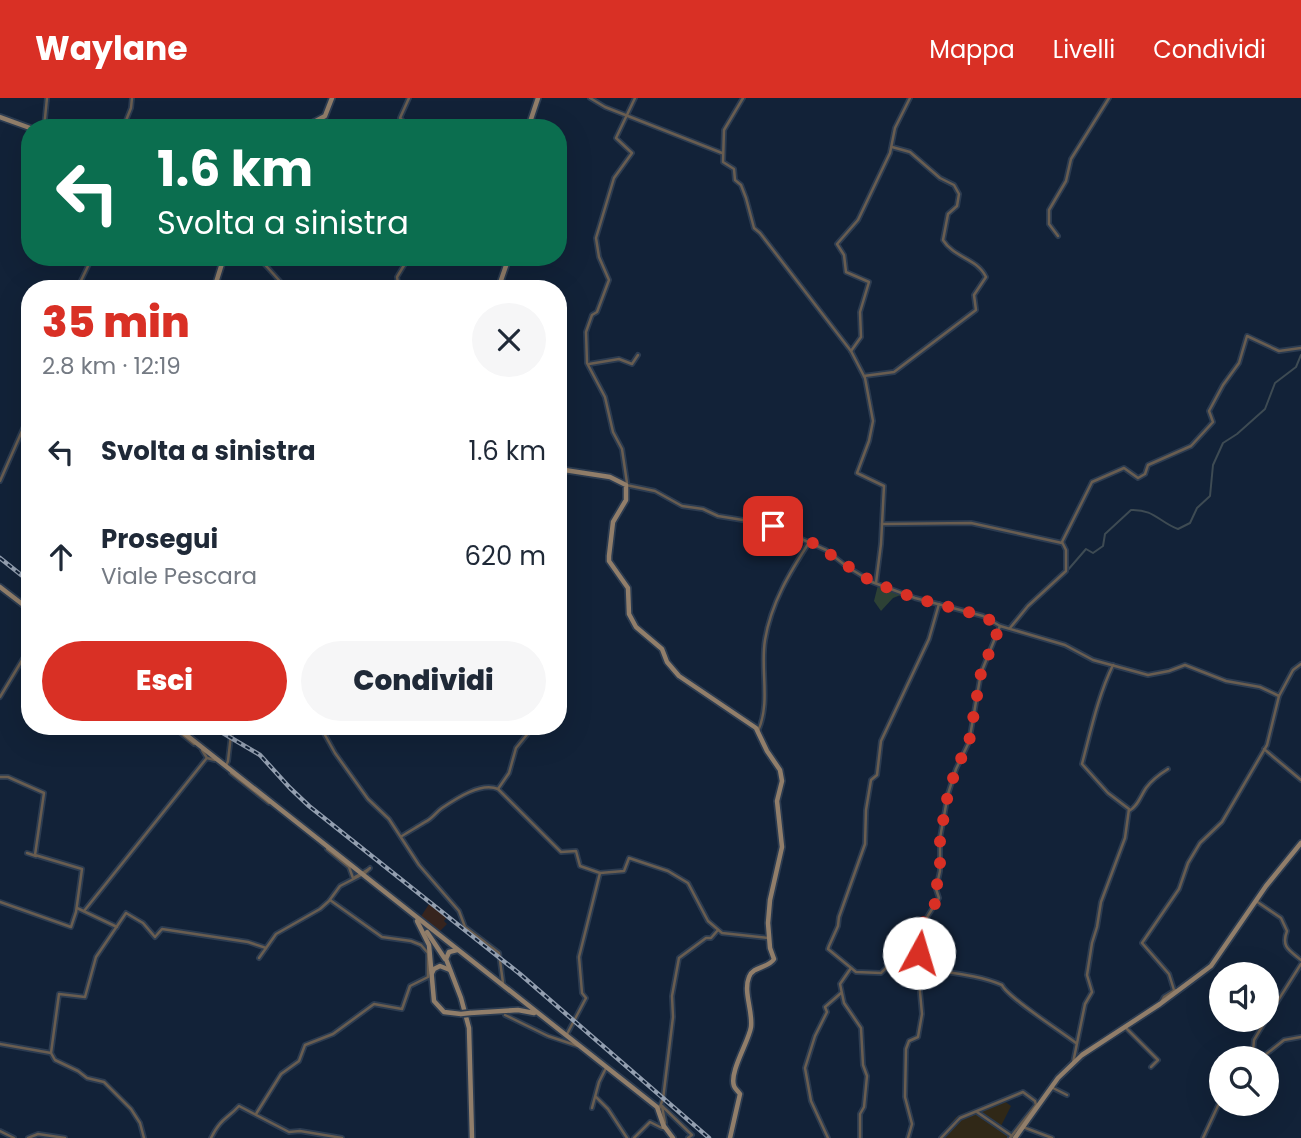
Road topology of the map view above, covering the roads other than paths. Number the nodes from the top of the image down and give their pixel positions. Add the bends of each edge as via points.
1 (47, 98) edge
2 (132, 98) edge
3 (332, 98) edge
4 (409, 98) edge
5 (538, 98) edge
6 (590, 98) edge
7 (635, 98) edge
8 (743, 98) edge
9 (910, 98) edge
10 (1109, 98) edge
11 (627, 116) junction
12 (0, 117) edge
13 (45, 119) edge
14 (127, 119) edge
15 (318, 119) edge
16 (401, 119) edge
17 (531, 119) edge
18 (21, 125) edge
19 (892, 147) junction
20 (722, 153) junction
21 (1058, 236) dead end
22 (266, 266) edge
23 (279, 280) edge
24 (1301, 348) edge
25 (851, 351) junction
26 (638, 355) dead end
27 (588, 364) junction
28 (864, 376) junction
29 (21, 433) edge
30 (567, 470) edge
31 (0, 481) edge
32 (627, 484) junction
33 (881, 524) junction
34 (810, 541) junction
35 (1062, 543) junction
36 (876, 583) junction
37 (0, 587) edge
38 (21, 603) edge
39 (939, 604) junction
40 (1000, 626) junction
41 (1010, 628) junction
42 (21, 662) edge
43 (1301, 664) edge
44 (1113, 665) junction
45 (0, 696) edge
46 (1279, 696) junction
47 (758, 731) junction
48 (185, 735) edge
49 (231, 735) edge
50 (325, 735) edge
51 (527, 735) edge
52 (1264, 749) junction
53 (209, 756) junction
54 (226, 766) junction
55 (1168, 769) dead end
56 (0, 777) edge
57 (1301, 780) edge
58 (498, 789) junction
59 (1129, 811) junction
60 (402, 836) junction
61 (1301, 844) edge
62 (27, 853) dead end
63 (36, 856) junction
64 (362, 873) junction
65 (600, 873) junction
66 (330, 900) junction
67 (1256, 901) junction
68 (0, 902) edge
69 (77, 908) junction
70 (405, 908) junction
71 (84, 911) junction
72 (417, 921) junction
73 (117, 927) junction
74 (718, 930) junction
75 (768, 938) junction
76 (266, 948) junction
77 (458, 950) junction
78 (259, 958) dead end
79 (1301, 962) edge
80 (851, 968) junction
81 (920, 968) junction
82 (451, 972) junction
83 (430, 977) junction
84 (503, 986) junction
85 (1184, 986) junction
86 (1174, 990) junction
87 (841, 993) junction
88 (1279, 998) edge
89 (519, 999) junction
90 (1160, 1004) junction
91 (528, 1007) junction
92 (519, 1009) junction
93 (506, 1012) junction
94 (538, 1015) junction
95 (1125, 1027) junction
96 (566, 1036) junction
97 (1301, 1037) edge
98 (1076, 1043) junction
99 (0, 1045) edge
100 (578, 1046) junction
101 (1276, 1046) edge
102 (51, 1053) junction
103 (1072, 1064) junction
104 (1152, 1067) dead end
105 (606, 1068) junction
106 (1051, 1087) junction
107 (1067, 1095) dead end
108 (596, 1097) junction
109 (592, 1108) dead end
110 (661, 1109) junction
111 (977, 1111) junction
112 (256, 1114) junction
113 (1213, 1116) edge
114 (665, 1127) junction
115 (1023, 1127) junction
116 (0, 1131) edge
117 (1013, 1137) edge
118 (14, 1138) edge
119 (28, 1138) edge
120 (65, 1138) edge
121 (144, 1138) edge
122 (211, 1138) edge
123 (342, 1138) edge
124 (472, 1138) edge
125 (627, 1138) edge
126 (634, 1138) edge
127 (673, 1138) edge
128 (688, 1138) edge
129 (730, 1138) edge
130 (828, 1138) edge
131 (860, 1138) edge
132 (908, 1138) edge
133 (941, 1138) edge
134 (1052, 1138) edge
135 (1203, 1138) edge

1 - 13 street
2 - 14 street
3 - 15 main road via 327,114
4 - 16 street
5 - 17 main road
6 - 11 street
7 - 11 street
8 - 20 street via 724,130
9 - 19 street via 895,128
10 - 21 street via 1071,159 1066,181 1049,210 1049,224
11 - 20 street
11 - 27 street via 617,139 632,153 614,178 596,238 610,280 586,329
12 - 18 main road
19 - 25 street via 858,220 837,244 846,272 869,282 860,313 861,335
19 - 28 street via 910,152 954,185 957,206 948,212 943,240 987,275 974,295 976,310 894,372
20 - 25 street via 723,162 734,169 735,180 744,191 754,228
22 - 23 street
24 - 35 street via 1279,351 1246,337 1240,362 1209,411 1212,423 1191,446 1148,465 1141,477 1122,469 1093,481
25 - 28 street
26 - 27 street via 632,364 619,359
27 - 32 street via 605,397 622,449
28 - 33 street via 873,421 857,473 884,485
29 - 31 street
30 - 32 main road
32 - 34 street via 660,492 682,506 762,522
32 - 47 main road via 626,500 613,522 608,556 628,588 629,617 662,649 679,676
33 - 35 street via 971,523
33 - 36 street
34 - 36 street
34 - 47 street via 776,600 764,641 765,710
35 - 41 street via 1065,572
36 - 39 street
37 - 38 main road
39 - 40 street via 983,616
39 - 80 street via 929,639 881,741 866,810 865,844 828,949
40 - 41 street
40 - 81 street via 981,673 969,742 948,794 940,838 939,898 924,922 916,925
41 - 44 street
42 - 45 street
43 - 46 street
44 - 46 street via 1148,675 1185,665
44 - 59 street via 1103,685 1082,764
46 - 52 street
47 - 75 main road via 782,779 777,801 782,847 770,900
48 - 53 main road
49 - 54 street
50 - 60 street via 368,799
51 - 58 street
52 - 57 street
52 - 86 street via 1222,822 1200,842 1179,889 1142,943 1169,974
53 - 54 main road
53 - 64 street
53 - 71 street
54 - 64 main road
55 - 59 street
56 - 63 street via 44,793
58 - 60 street via 480,787
58 - 65 street via 561,852 576,851 580,866
59 - 98 street via 1125,838 1091,943 1087,975 1092,989
60 - 84 street via 419,865 459,911 465,927 499,953
61 - 67 main road
62 - 63 street
63 - 69 street via 81,868
64 - 66 street via 340,886
64 - 70 main road
65 - 74 street via 624,871 629,858 673,873 688,883 708,921
65 - 96 street via 579,957 586,998
66 - 76 street via 277,932
66 - 83 street via 382,937 421,946 428,954
67 - 79 street via 1282,919 1287,931 1284,944
67 - 85 main road via 1211,966
68 - 69 street via 71,927
69 - 71 street
70 - 72 main road
70 - 77 main road
71 - 73 street
72 - 82 main road
72 - 83 main road via 429,945
73 - 76 street via 126,913 155,937 162,929
73 - 102 street via 96,957 85,997 59,994
74 - 75 street
74 - 110 street via 682,954 678,962
75 - 129 main road via 774,961 752,971 747,985 751,1030 734,1077 740,1094
76 - 78 street
77 - 82 main road via 447,956
77 - 84 main road
79 - 88 street
80 - 81 street via 881,973 888,967
80 - 87 street via 841,982
81 - 98 street via 1002,985 1018,1002
81 - 132 street via 921,1024 918,1037 905,1049 905,1105 912,1124
82 - 83 main road via 440,966
82 - 124 main road via 469,1028
83 - 93 main road, bridge via 437,1007 449,1014
83 - 112 street via 410,985 402,1009 375,1004 330,1035 305,1045 299,1061 281,1074
84 - 89 main road
85 - 86 street
85 - 90 main road
86 - 90 street
87 - 130 street via 825,1007 805,1068 812,1103
87 - 131 street via 861,1028 867,1091 860,1114
89 - 91 main road
89 - 92 main road
90 - 95 main road
91 - 92 main road
91 - 94 main road
92 - 93 main road
92 - 94 main road
93 - 100 street via 548,1036
94 - 96 main road
95 - 103 main road
95 - 104 street via 1158,1060
96 - 100 main road
97 - 101 street
98 - 103 street
99 - 102 street
100 - 105 main road
102 - 121 street via 87,1078 104,1082 141,1123
103 - 106 main road
105 - 108 street
105 - 110 main road
106 - 107 street
106 - 115 main road
108 - 109 street
108 - 125 street
110 - 114 main road
110 - 128 street via 692,1135
111 - 117 street
111 - 117 street via 1019,1092 1035,1101
111 - 133 street via 958,1119
112 - 122 street via 239,1106 223,1118
112 - 123 street via 288,1132
113 - 135 street
114 - 126 street via 650,1122
114 - 127 main road
115 - 117 main road
115 - 134 street
116 - 118 street
119 - 120 street via 38,1134

